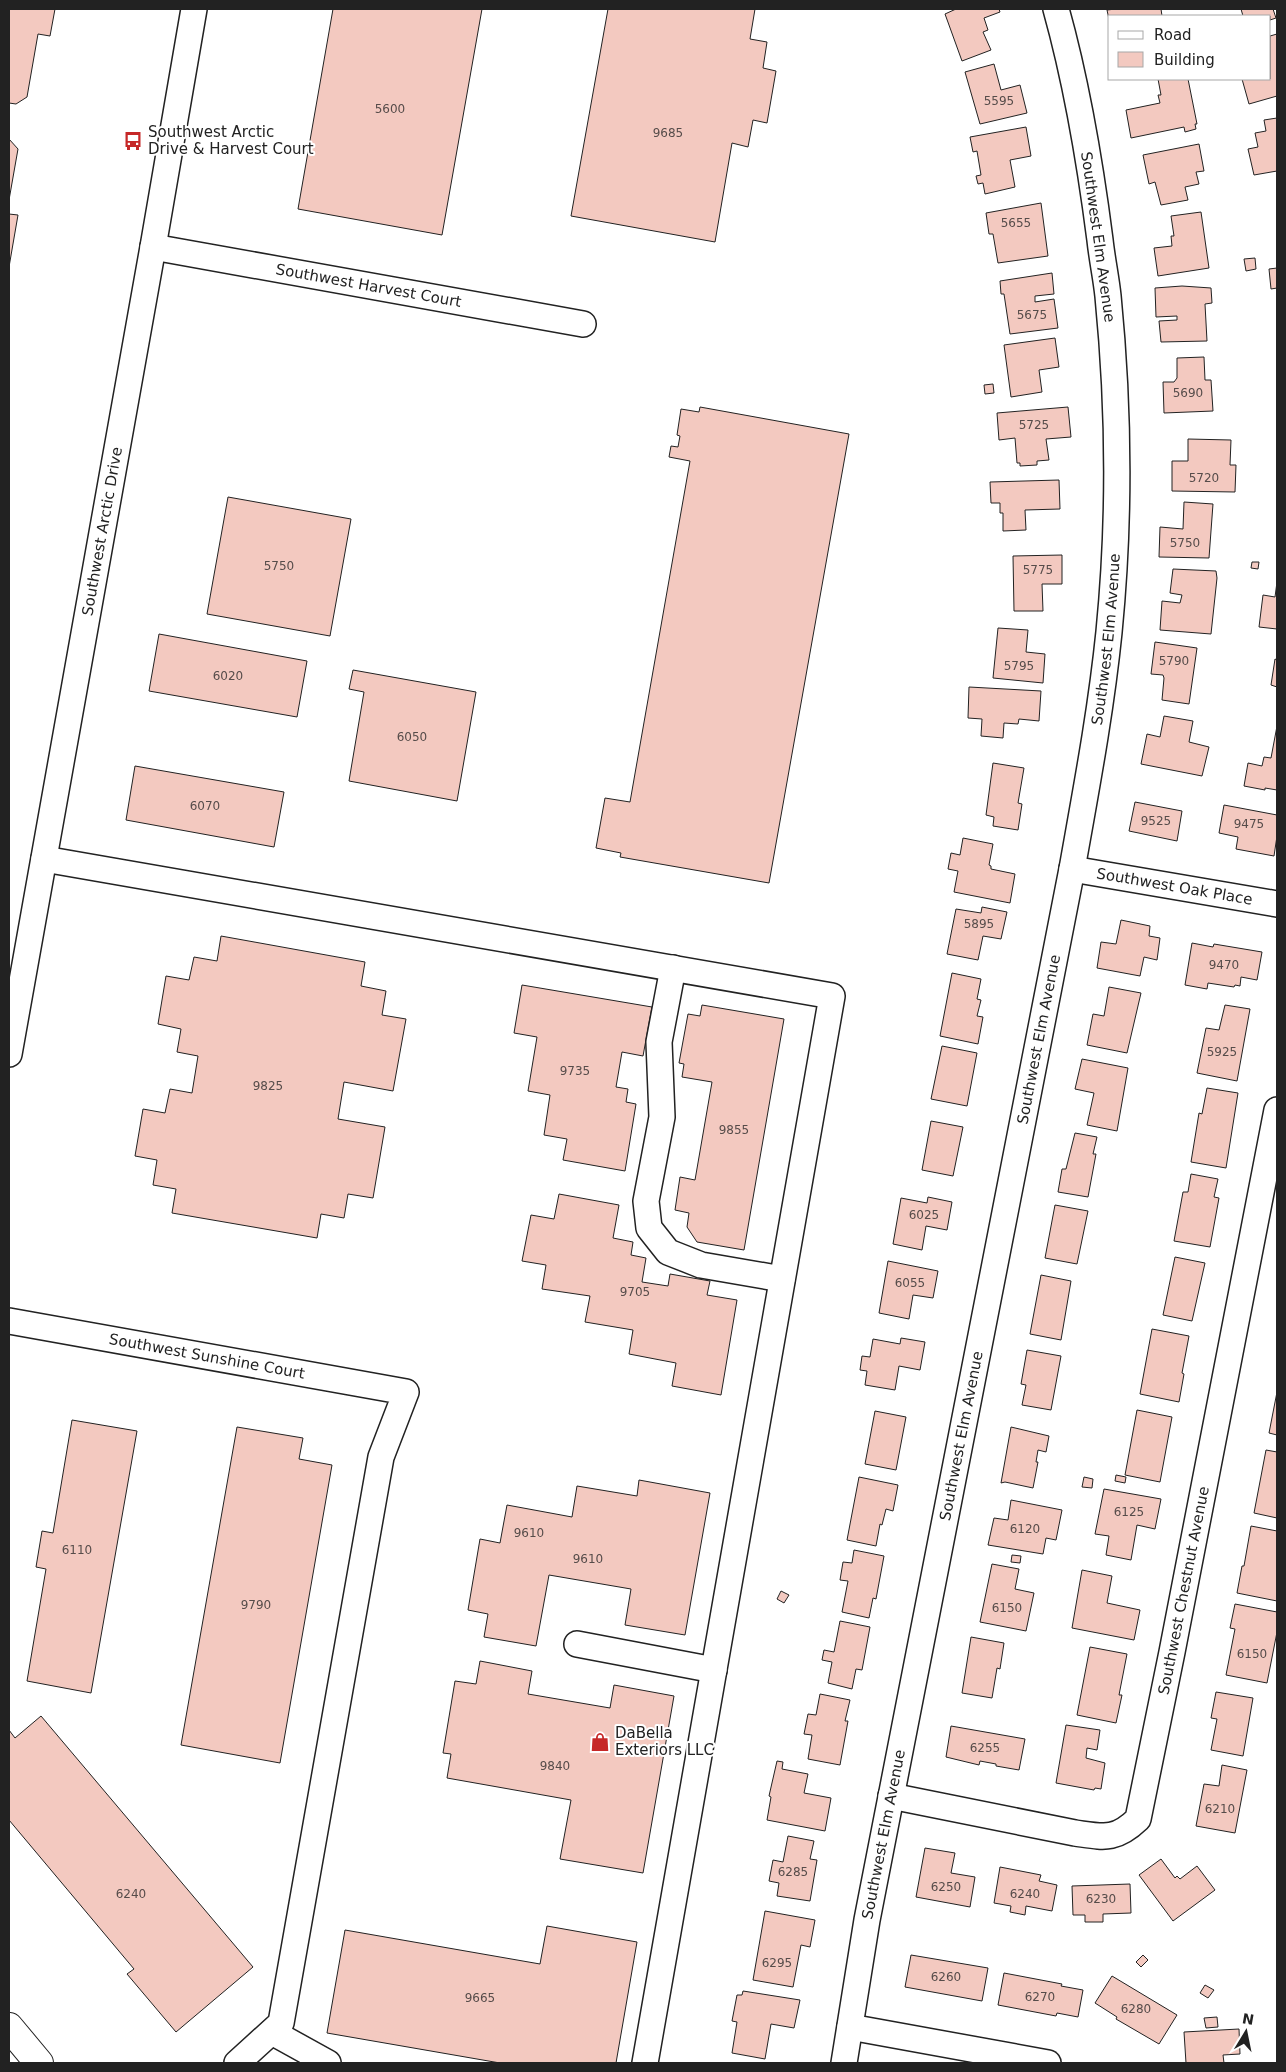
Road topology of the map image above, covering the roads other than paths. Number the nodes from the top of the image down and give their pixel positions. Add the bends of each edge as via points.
1 (194, 9) edge
2 (1056, 9) edge
3 (153, 247) junction
4 (583, 324) dead end
5 (44, 859) junction
6 (1072, 869) junction
7 (1277, 904) edge
8 (673, 968) junction
9 (9, 1054) edge
10 (1277, 1110) edge
11 (782, 1279) junction
12 (9, 1321) edge
13 (577, 1644) dead end
14 (714, 1670) junction
15 (891, 1796) junction
16 (9, 2027) edge
17 (850, 2027) junction
18 (272, 2032) junction
19 (39, 2063) edge
20 (237, 2063) edge
21 (332, 2063) edge
22 (645, 2063) edge
23 (844, 2063) edge
24 (1048, 2063) edge

1 - 3 street, Southwest Arctic Drive
2 - 6 street, Southwest Elm Avenue via 1093,185 1108,295 1115,431 1116,498 1109,631
3 - 4 street, Southwest Harvest Court
3 - 5 street, Southwest Arctic Drive
5 - 8 street
5 - 9 street, Southwest Arctic Drive
6 - 7 street, Southwest Oak Place
6 - 15 street, Southwest Elm Avenue
8 - 11 street via 659,1042 662,1117 646,1201 649,1228 668,1252 701,1265
8 - 11 street via 832,996
10 - 15 street, Southwest Chestnut Avenue via 1138,1819 1126,1830 1105,1838
11 - 14 street
12 - 18 street, Southwest Sunshine Court via 406,1392 381,1457 281,2023
13 - 14 street
14 - 22 street
15 - 17 street, Southwest Elm Avenue
16 - 19 main road
17 - 23 street, Southwest Elm Avenue
17 - 24 street
18 - 20 street
18 - 21 street

